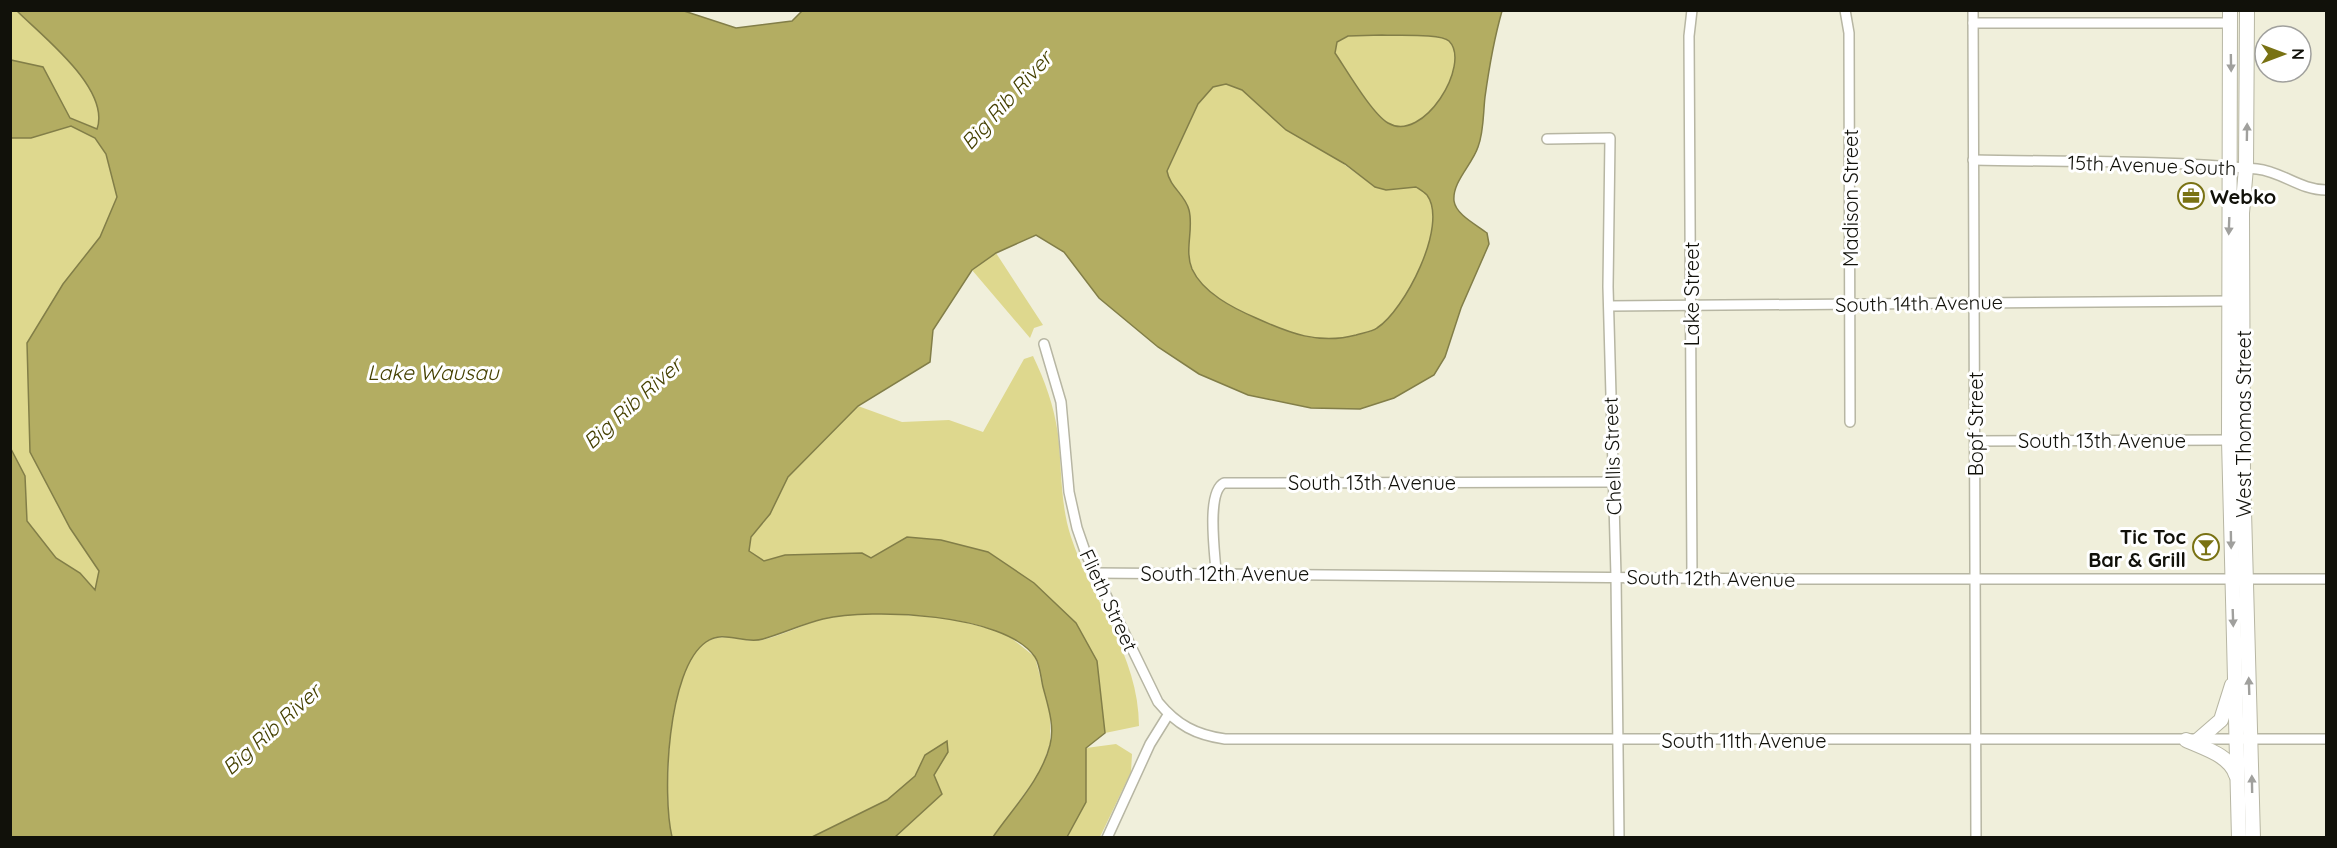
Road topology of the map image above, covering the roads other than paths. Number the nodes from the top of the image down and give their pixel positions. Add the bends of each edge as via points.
1 (1692, 10) edge
2 (1845, 10) edge
3 (1972, 10) edge
4 (2247, 10) edge
5 (2230, 17) edge
6 (1972, 23) junction
7 (1547, 139) dead end
8 (1973, 160) junction
9 (2231, 167) junction
10 (2246, 168) junction
11 (2326, 190) edge
12 (2229, 301) junction
13 (1975, 302) junction
14 (1850, 303) junction
15 (1609, 306) junction
16 (1691, 306) junction
17 (1044, 344) dead end
18 (1850, 422) dead end
19 (2229, 440) junction
20 (1975, 441) junction
21 (1612, 482) junction
22 (1216, 572) junction
23 (1095, 573) junction
24 (1616, 576) junction
25 (1692, 578) junction
26 (1976, 579) junction
27 (2238, 579) junction
28 (2326, 579) edge
29 (2236, 668) junction
30 (1168, 715) junction
31 (2237, 739) junction
32 (2252, 739) junction
33 (2326, 739) edge
34 (1618, 740) junction
35 (1976, 740) junction
36 (2192, 740) junction
37 (2237, 777) junction
38 (1107, 837) edge
39 (1619, 837) edge
40 (1976, 837) edge
41 (2239, 837) edge
42 (2253, 837) edge

1 - 16 street, Lake Street
2 - 14 street, Madison Street via 1849,33
3 - 6 street, Bopf Street
10 -> 4 main road, West Thomas Street
5 - 6 street
5 -> 9 main road, West Thomas Street
6 - 8 street, Bopf Street
7 - 15 street, Chellis Street via 1610,138
8 - 9 street, 15th Avenue South
8 - 13 street, Bopf Street
9 - 10 street, 15th Avenue South
9 -> 12 main road, West Thomas Street
10 - 11 street, 15th Avenue South via 2272,172 2306,189
10 - 27 main road, West Thomas Street
12 - 13 street, South 14th Avenue
12 - 19 main road, West Thomas Street
13 - 14 street, South 14th Avenue
13 - 20 street, Bopf Street
14 - 16 street, South 14th Avenue
14 - 18 street, Madison Street
15 - 16 street, South 14th Avenue
15 - 21 street, Chellis Street
16 - 25 street, Lake Street
17 - 23 street, Flieth Street via 1061,402 1072,510
19 - 20 street, South 13th Avenue
19 -> 27 main road, West Thomas Street
20 - 26 street, Bopf Street
21 - 22 street, South 13th Avenue via 1224,483 1216,490 1213,502
21 - 24 street, Chellis Street
22 - 23 street, South 12th Avenue
22 - 24 street, South 12th Avenue
23 - 30 street, Flieth Street via 1150,688
24 - 25 street, South 12th Avenue
24 - 34 street, Chellis Street
25 - 26 street, South 12th Avenue
26 - 27 street, South 12th Avenue
26 - 35 street, Bopf Street
27 - 28 street, South 12th Avenue
27 -> 29 main road, West Thomas Street
32 -> 27 main road, West Thomas Street
29 - 31 main road, West Thomas Street
29 - 36 main road via 2223,715 2215,727
30 - 34 street, South 11th Avenue via 1188,729 1226,739
30 - 38 street via 1150,744
31 - 32 street, South 11th Avenue
31 - 36 street, South 11th Avenue
31 - 37 main road, West Thomas Street
32 - 33 street, South 11th Avenue
42 -> 32 main road, West Thomas Street
34 - 35 street, South 11th Avenue
34 - 39 street, Chellis Street
35 - 36 street, South 11th Avenue
35 - 40 street, Bopf Street
36 - 37 main road via 2226,760
37 - 41 main road, West Thomas Street

